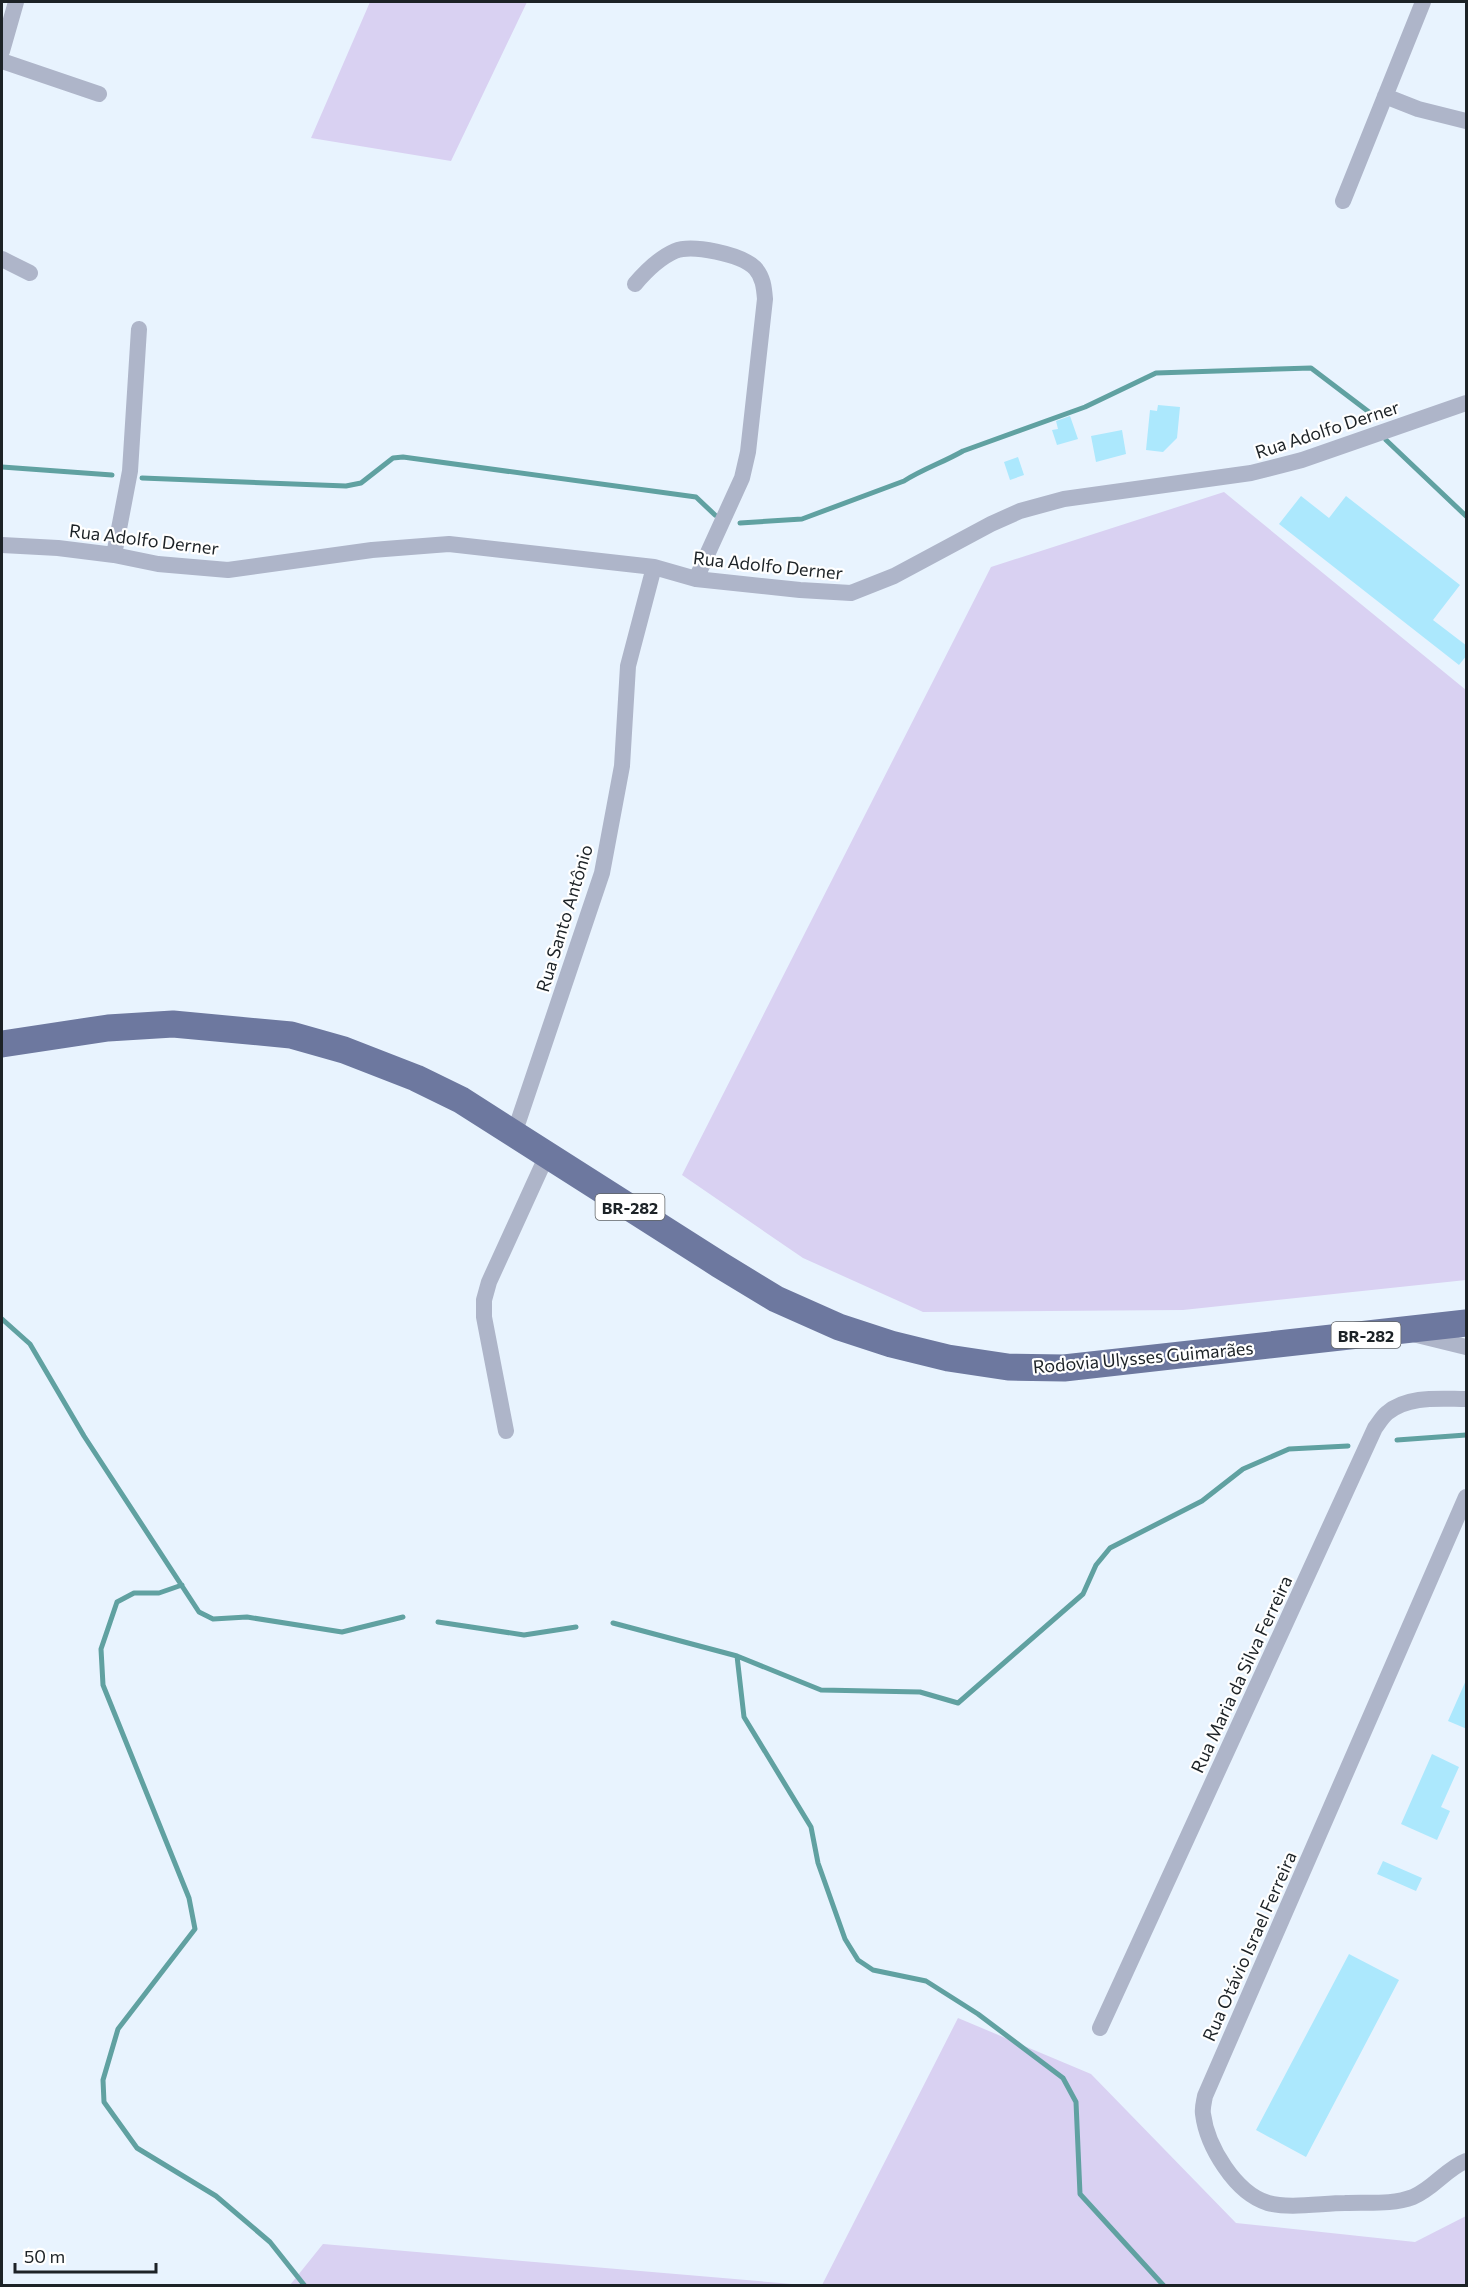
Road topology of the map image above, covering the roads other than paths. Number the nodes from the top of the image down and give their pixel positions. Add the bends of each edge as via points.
1 (16, 2) edge
2 (1423, 2) edge
3 (2, 51) edge
4 (2, 61) edge
5 (99, 94) dead end
6 (1385, 96) junction
7 (1467, 122) edge
8 (1343, 201) dead end
9 (2, 259) edge
10 (30, 273) dead end
11 (634, 284) dead end
12 (139, 329) dead end
13 (1467, 403) edge
14 (2, 545) edge
15 (114, 555) junction
16 (654, 567) junction
17 (696, 579) junction
18 (2, 1044) edge
19 (514, 1134) junction
20 (547, 1155) junction
21 (1467, 1323) edge
22 (1398, 1331) junction
23 (1467, 1347) edge
24 (1467, 1399) edge
25 (506, 1431) dead end
26 (1467, 1497) edge
27 (1100, 2028) dead end
28 (1467, 2161) edge

1 - 3 street
2 - 6 street
4 - 5 street
6 - 7 street
6 - 8 street
9 - 10 street
11 - 17 street via 662,258 693,247 747,262 763,281 765,299 748,452 742,478
12 - 15 street via 130,471
13 - 17 street, Rua Adolfo Derner via 1302,460 1251,473 1038,506 991,524 894,576 851,593
14 - 15 street, Rua Adolfo Derner
15 - 16 street, Rua Adolfo Derner via 158,564 228,570 372,550 449,544
16 - 17 street, Rua Adolfo Derner
16 - 19 street, Rua Santo Antônio via 628,666 622,766 602,873
18 - 19 highway, Rodovia Ulysses Guimarães / BR-282 via 108,1028 173,1024 291,1035 344,1050 416,1078 461,1100
19 - 20 highway, Rodovia Ulysses Guimarães / BR-282
20 - 22 highway, Rodovia Ulysses Guimarães / BR-282 via 776,1299 838,1327 948,1358 1008,1367 1064,1368
20 - 25 street via 484,1300
21 - 22 highway, Rodovia Ulysses Guimarães / BR-282
22 - 23 street
24 - 27 street, Rua Maria da Silva Ferreira via 1420,1400 1399,1405 1386,1413 1375,1428
26 - 28 street, Rua Otávio Israel Ferreira via 1205,2096 1202,2111 1218,2156 1235,2181 1268,2203 1394,2202 1414,2197

